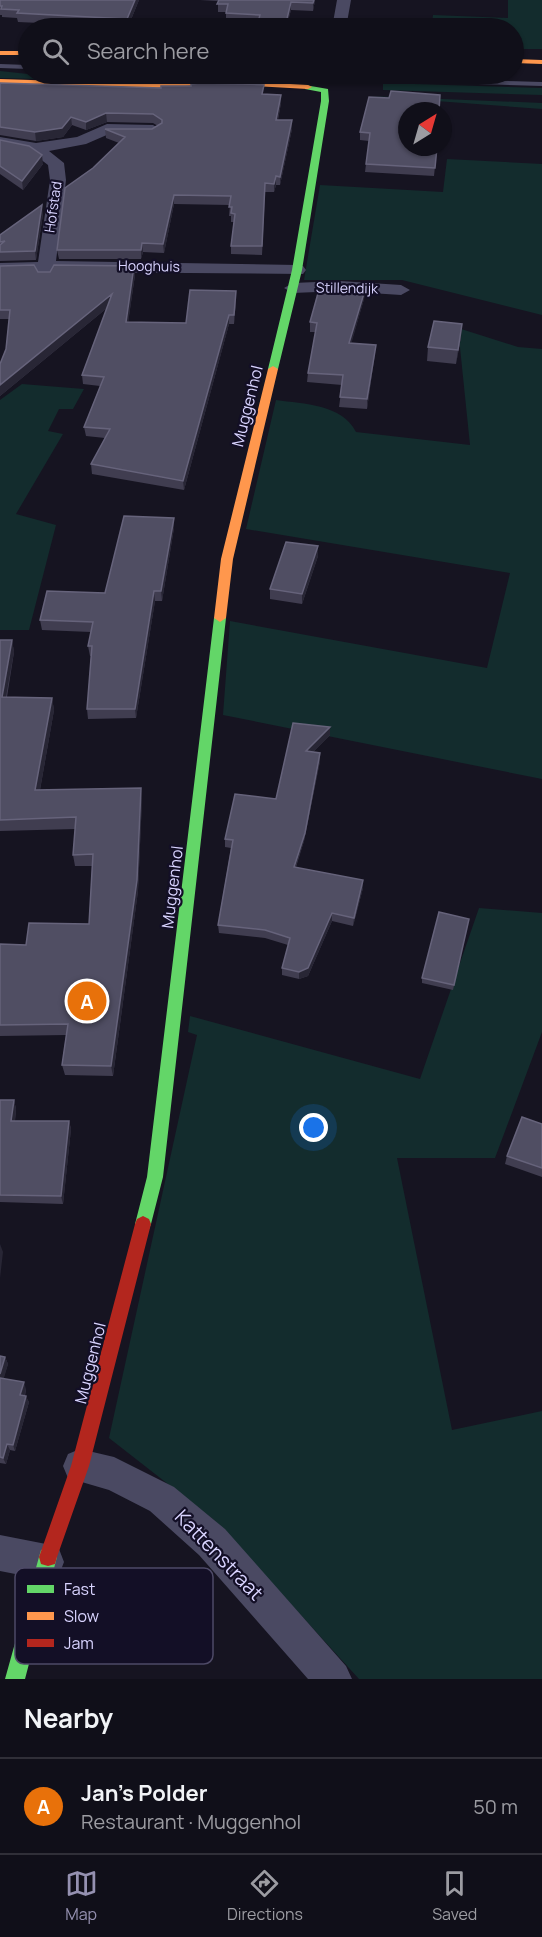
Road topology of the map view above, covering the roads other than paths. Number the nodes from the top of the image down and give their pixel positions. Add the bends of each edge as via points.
1 (344, 0) edge
2 (341, 18) edge
3 (0, 45) edge
4 (18, 45) edge
5 (0, 52) edge
6 (18, 53) edge
7 (524, 61) edge
8 (542, 62) edge
9 (0, 66) edge
10 (18, 67) edge
11 (524, 72) edge
12 (542, 73) edge
13 (0, 81) edge
14 (18, 82) edge
15 (524, 83) edge
16 (94, 84) edge
17 (186, 84) edge
18 (255, 84) edge
19 (542, 84) edge
20 (153, 130) edge
21 (0, 142) edge
22 (36, 148) junction
23 (0, 268) edge
24 (45, 271) junction
25 (0, 278) edge
26 (295, 280) junction
27 (401, 290) dead end
28 (80, 1466) junction
29 (0, 1553) edge
30 (46, 1562) junction
31 (44, 1568) edge
32 (19, 1664) edge
33 (15, 1679) edge
34 (333, 1679) edge

1 - 2 street
3 - 4 street
5 - 6 street
7 - 8 street
9 - 10 lane
11 - 12 street
13 - 14 street, Muggenhol
15 - 19 lane
16 - 17 street, Muggenhol
18 - 26 street, Muggenhol via 325,91
20 - 22 street via 107,129 81,141
21 - 22 street
22 - 24 street, Hofstad via 56,162 58,180
23 - 24 street, Hooghuis
24 - 25 street, Hooghuis
24 - 26 street, Hooghuis
26 - 27 street, Stillendijk
26 - 28 street, Muggenhol via 227,559 154,1176
28 - 30 street, Muggenhol
28 - 34 street, Kattenstraat via 114,1474 162,1499 212,1542
29 - 30 street
30 - 31 street, Muggenhol
32 - 33 street, Muggenhol

